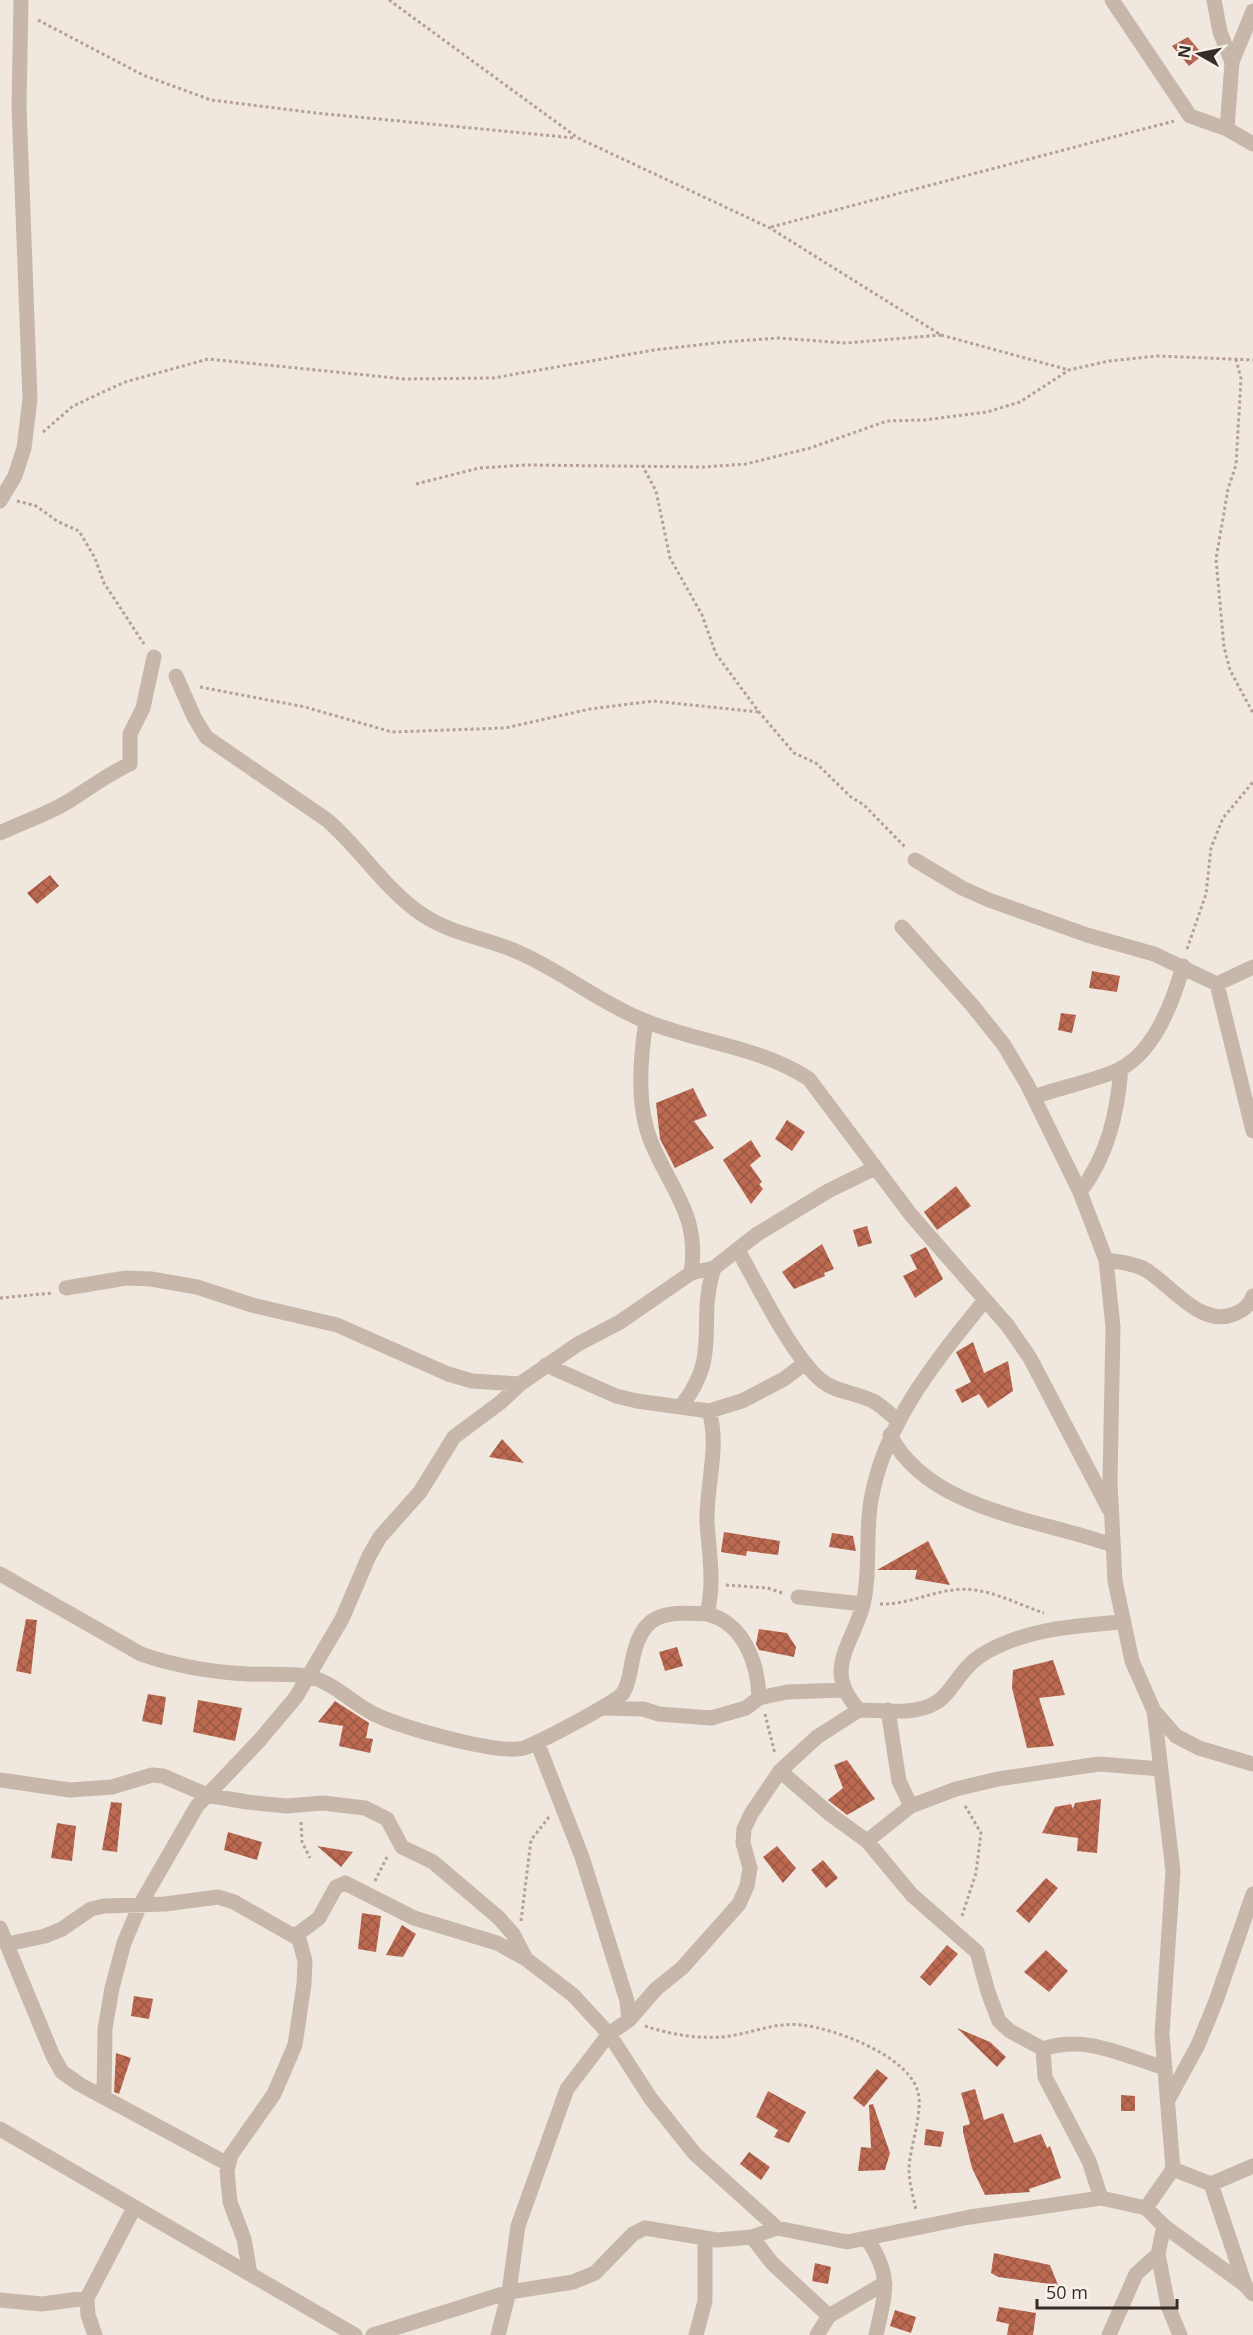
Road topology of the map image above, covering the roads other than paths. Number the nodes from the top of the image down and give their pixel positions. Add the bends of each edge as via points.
1 (1112, 0) edge
2 (1214, 0) edge
3 (20, 6) edge
4 (1253, 11) edge
5 (1232, 62) junction
6 (1227, 129) junction
7 (1253, 144) edge
8 (2, 499) edge
9 (153, 657) road end
10 (176, 676) road end
11 (0, 833) edge
12 (915, 860) road end
13 (902, 927) dead end
14 (1183, 966) junction
15 (1253, 967) edge
16 (1217, 984) junction
17 (646, 1022) junction
18 (1121, 1069) junction
19 (1034, 1097) junction
20 (1252, 1124) edge
21 (875, 1168) junction
22 (1080, 1192) junction
23 (738, 1250) junction
24 (1106, 1260) junction
25 (714, 1269) junction
26 (692, 1273) junction
27 (66, 1288) road end
28 (1253, 1296) edge
29 (985, 1300) junction
30 (806, 1363) junction
31 (546, 1365) junction
32 (520, 1384) junction
33 (682, 1405) junction
34 (709, 1411) junction
35 (898, 1421) junction
36 (890, 1435) junction
37 (1111, 1511) junction
38 (1112, 1545) junction
39 (0, 1574) edge
40 (798, 1597) road end
41 (863, 1604) junction
42 (707, 1614) junction
43 (1122, 1622) junction
44 (309, 1677) junction
45 (844, 1690) junction
46 (759, 1698) junction
47 (603, 1708) junction
48 (858, 1710) junction
49 (888, 1710) junction
50 (1154, 1711) junction
51 (537, 1742) junction
52 (1253, 1764) edge
53 (1161, 1768) junction
54 (780, 1771) junction
55 (0, 1780) edge
56 (207, 1795) junction
57 (910, 1806) junction
58 (867, 1841) junction
59 (1253, 1894) edge
60 (140, 1905) junction
61 (0, 1928) edge
62 (295, 1936) junction
63 (7, 1944) junction
64 (526, 1959) junction
65 (629, 2020) junction
66 (609, 2034) junction
67 (1043, 2049) junction
68 (1166, 2068) junction
69 (104, 2097) junction
70 (1168, 2100) junction
71 (0, 2129) edge
72 (228, 2164) junction
73 (1253, 2166) edge
74 (1173, 2169) junction
75 (1211, 2184) junction
76 (1101, 2198) junction
77 (134, 2208) junction
78 (1146, 2208) junction
79 (1164, 2226) junction
80 (777, 2228) junction
81 (752, 2237) junction
82 (705, 2238) junction
83 (867, 2239) junction
84 (1158, 2253) junction
85 (250, 2274) junction
86 (885, 2283) junction
87 (1249, 2289) edge
88 (509, 2292) junction
89 (87, 2298) junction
90 (0, 2300) edge
91 (830, 2316) junction
92 (95, 2335) edge
93 (355, 2335) edge
94 (373, 2335) edge
95 (498, 2335) edge
96 (696, 2335) edge
97 (817, 2335) edge
98 (876, 2335) edge
99 (1109, 2335) edge
100 (1180, 2335) edge

1 - 6 street via 1190,116
2 - 5 street via 1220,32
3 - 8 street via 19,106 29,376 24,448
4 - 5 street
5 - 6 street
6 - 7 street
9 - 11 street via 143,708 130,735 130,764 69,801
10 - 17 street via 206,737 327,820 390,888 421,915 444,928 541,962 589,994
12 - 14 street via 989,900
13 - 19 street via 1004,1045
14 - 16 street
14 - 18 street via 1162,1023
15 - 16 street
16 - 20 street
17 - 21 street via 791,1067 819,1091
17 - 26 street via 641,1061 645,1117 651,1143 691,1222
18 - 19 street
18 - 22 street via 1118,1107 1109,1140 1094,1174
19 - 22 street
21 - 23 street via 828,1191
21 - 29 street
22 - 24 street
23 - 25 street
23 - 30 street
24 - 28 street via 1147,1270 1174,1294 1209,1315 1227,1317 1240,1312
24 - 37 street via 1113,1326
25 - 26 street
25 - 33 street via 708,1290 706,1360
26 - 31 street via 620,1322
27 - 32 street via 126,1278 197,1287 337,1325 448,1374 472,1381
29 - 35 street via 942,1354
29 - 37 street via 1030,1358
30 - 34 street via 742,1401
30 - 35 street via 831,1387 874,1402
31 - 32 street
31 - 33 street via 616,1396
32 - 44 street via 453,1437 420,1492 380,1537 342,1619
33 - 34 street
34 - 42 street via 714,1433 707,1522 713,1582
35 - 36 street
36 - 38 street via 905,1460 964,1498 1014,1518
36 - 41 street via 870,1504
37 - 38 street
38 - 43 street
39 - 44 street via 141,1654 227,1672
40 - 41 street
41 - 45 street via 842,1655
42 - 46 street via 729,1623 743,1640 755,1668
42 - 47 street via 660,1617 641,1629 626,1689
43 - 49 street via 1069,1626 1020,1638 980,1656 931,1707
43 - 50 street via 1132,1661
44 - 51 street via 396,1725 487,1748 522,1748
44 - 56 street via 259,1741
45 - 46 street via 786,1692
45 - 48 street
46 - 47 street via 746,1708 711,1718
47 - 51 street
48 - 49 street
48 - 54 street via 817,1737
49 - 57 street via 898,1781
50 - 52 street via 1176,1736 1199,1748
50 - 53 street
51 - 65 street via 582,1857 627,2001
53 - 57 street via 1069,1766 956,1789
53 - 68 street via 1173,1871 1163,1992
54 - 58 street
54 - 65 street via 744,1829 743,1843 750,1868 739,1904
55 - 56 street via 70,1790 112,1786 153,1774
56 - 60 street via 186,1821
56 - 64 street via 286,1806 324,1803 365,1808 387,1819 398,1842 460,1883 513,1934
57 - 58 street
58 - 67 street via 912,1895 977,1952 999,2021
59 - 70 street via 1212,2012
60 - 62 street via 218,1897
60 - 63 street via 120,1904 91,1910 45,1936
60 - 69 street via 124,1943 112,1988 105,2029
61 - 63 street
62 - 64 street via 324,1912 339,1884 345,1882 414,1918 497,1943
62 - 72 street via 305,1961 295,2045 274,2094 244,2134
63 - 69 street via 62,2072
64 - 66 street via 573,1995
65 - 66 street
66 - 80 street via 651,2099 695,2154
66 - 88 street via 567,2089 518,2226
67 - 68 street via 1061,2042 1101,2045
67 - 76 street via 1045,2077 1089,2161
68 - 70 street
69 - 72 street
70 - 74 street
71 - 77 street
72 - 85 street via 230,2202 244,2239
73 - 75 street
74 - 75 street
74 - 78 street
75 - 87 street
76 - 78 street
76 - 83 street via 970,2217
77 - 85 street
77 - 89 street
78 - 79 street
79 - 84 street
79 - 87 street
80 - 81 street
80 - 83 street via 847,2242
81 - 82 street
81 - 91 street via 772,2264
82 - 88 street via 645,2228 633,2234 595,2272 573,2282
82 - 96 street via 705,2301
83 - 86 street via 881,2259
84 - 99 street via 1136,2274
84 - 100 street via 1168,2306
85 - 93 street
86 - 91 street
86 - 98 street
88 - 94 street
88 - 95 street
89 - 90 street via 42,2304
89 - 92 street
91 - 97 street

